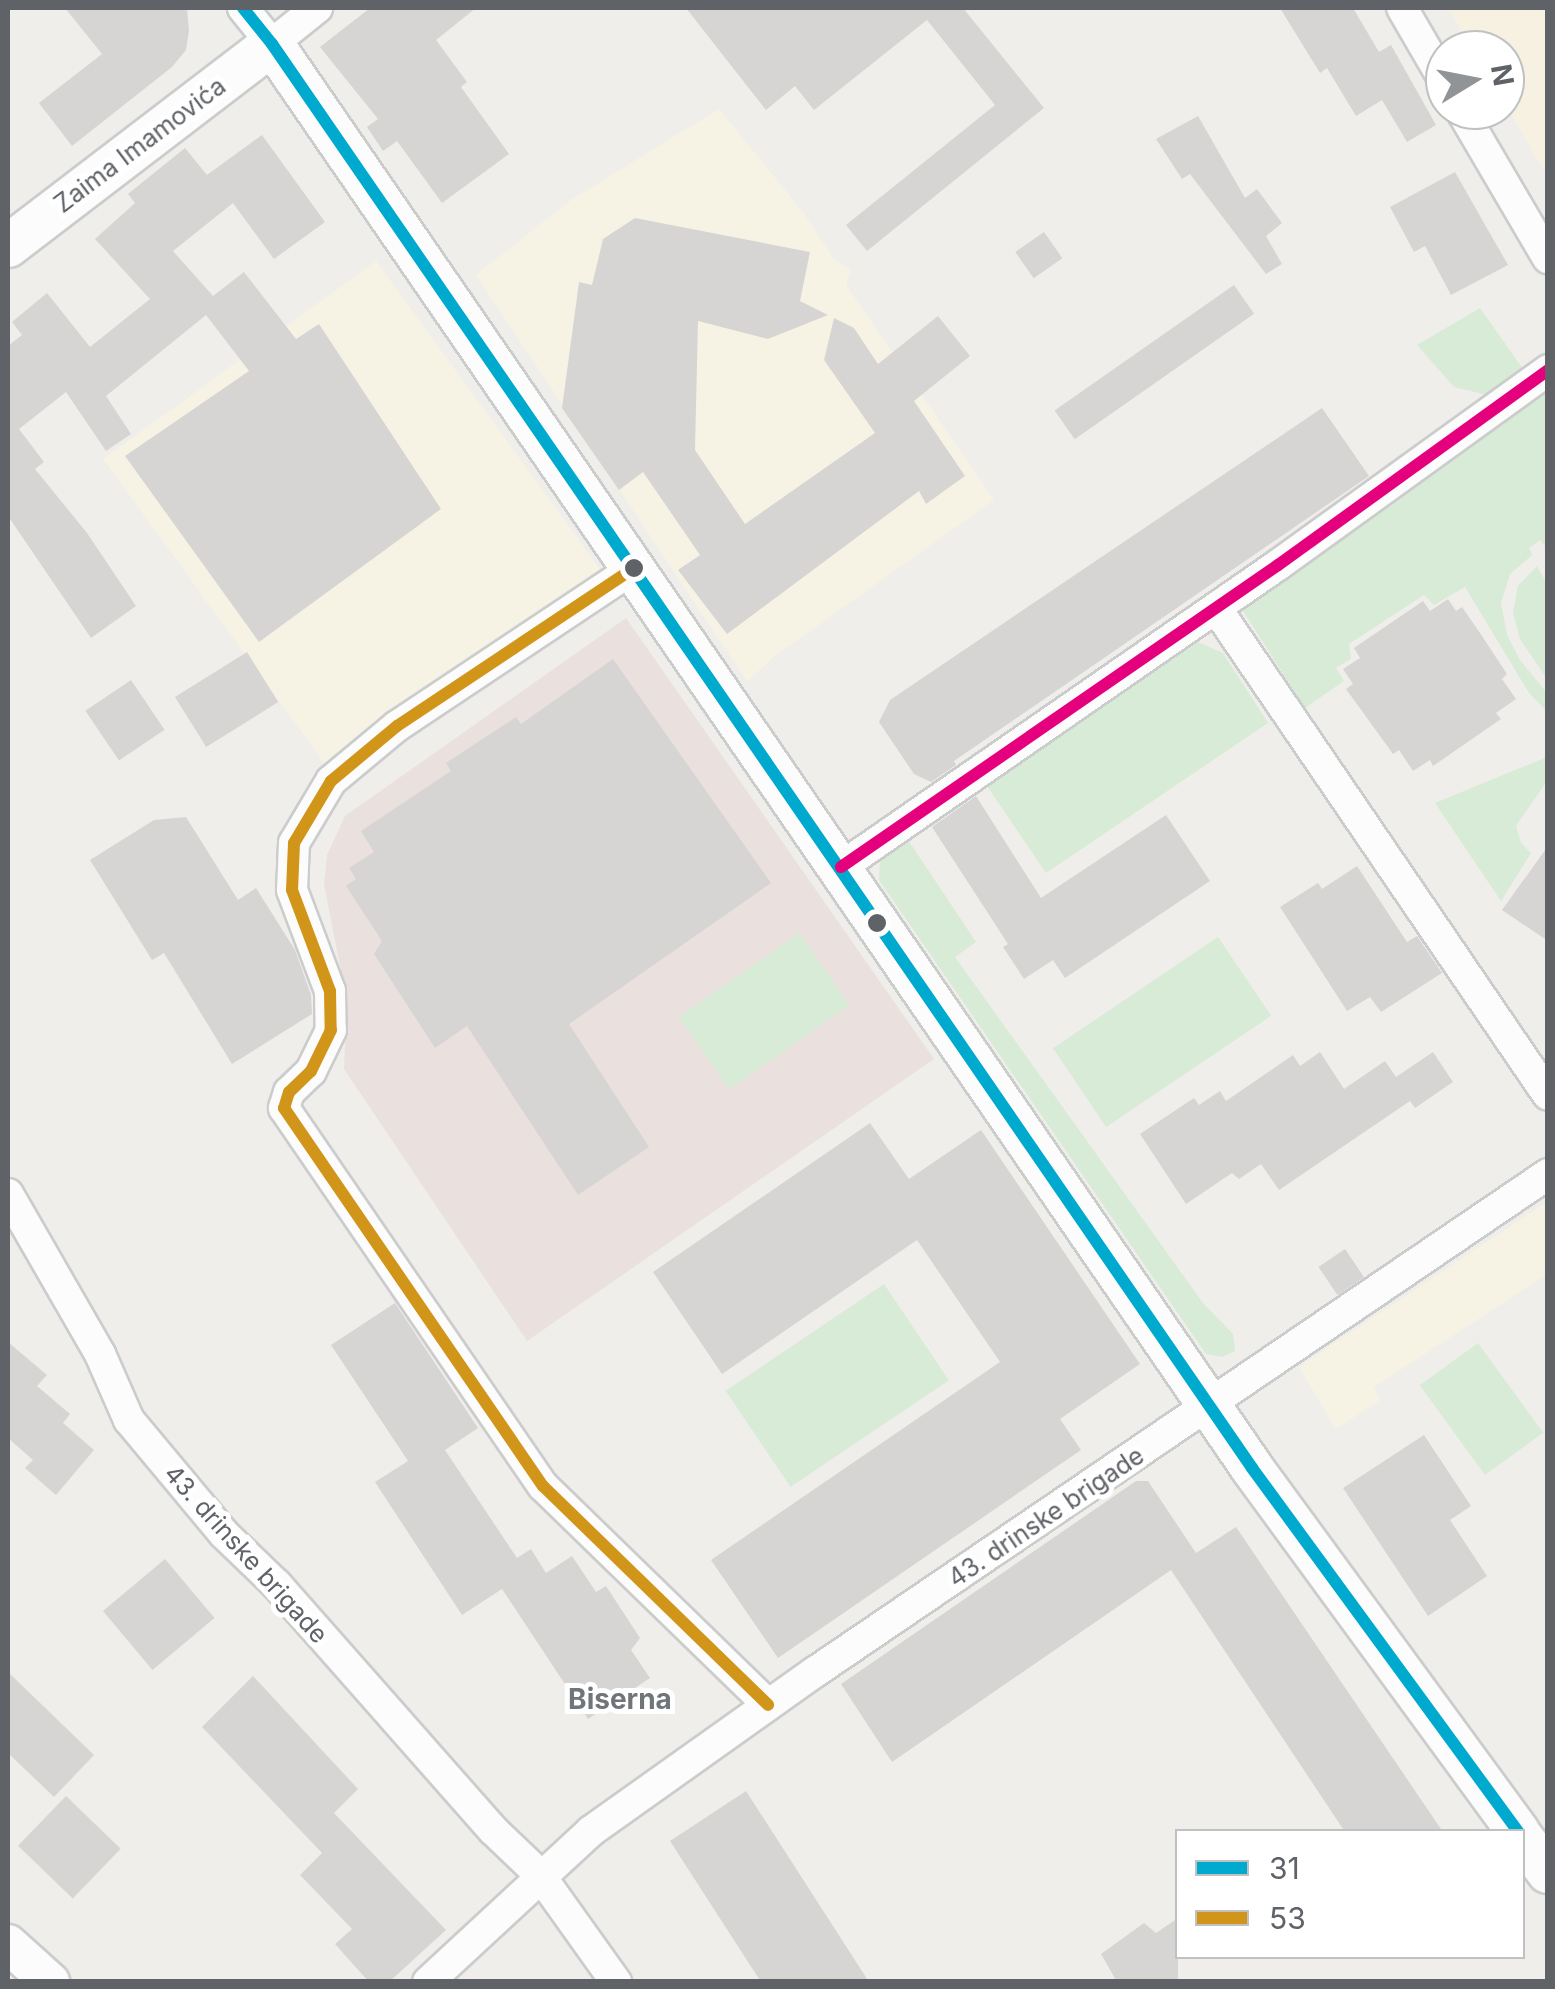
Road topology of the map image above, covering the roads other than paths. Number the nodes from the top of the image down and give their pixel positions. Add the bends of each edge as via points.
1 (242, 8) edge
2 (317, 8) edge
3 (1402, 8) edge
4 (272, 44) junction
5 (1425, 48) edge
6 (1474, 130) edge
7 (8, 246) edge
8 (1548, 258) edge
9 (1548, 370) edge
10 (634, 568) junction
11 (1216, 608) junction
12 (841, 867) junction
13 (1548, 1094) edge
14 (1548, 1174) edge
15 (8, 1194) edge
16 (1211, 1404) junction
17 (768, 1705) junction
18 (1516, 1829) edge
19 (1525, 1842) edge
20 (1548, 1872) edge
21 (539, 1874) junction
22 (8, 1944) edge
23 (50, 1982) edge
24 (428, 1982) edge
25 (616, 1982) edge

1 - 4 street
2 - 4 street, Zaima Imamovića
3 - 5 street
4 - 7 main road, Zaima Imamovića
4 - 10 main road
6 - 8 street
9 - 11 street
10 - 12 main road
10 - 17 street via 397,726 330,781 294,843 292,890 330,991 331,1030 284,1108 543,1486
11 - 12 street
11 - 13 street
12 - 16 main road
14 - 16 street, 43. drinske brigade
15 - 21 street, 43. drinske brigade via 130,1420 224,1534
16 - 17 street, 43. drinske brigade
16 - 18 main road
17 - 21 street, 43. drinske brigade
19 - 20 main road
21 - 24 street, 43. drinske brigade
21 - 25 street, 43. drinske brigade
22 - 23 street

